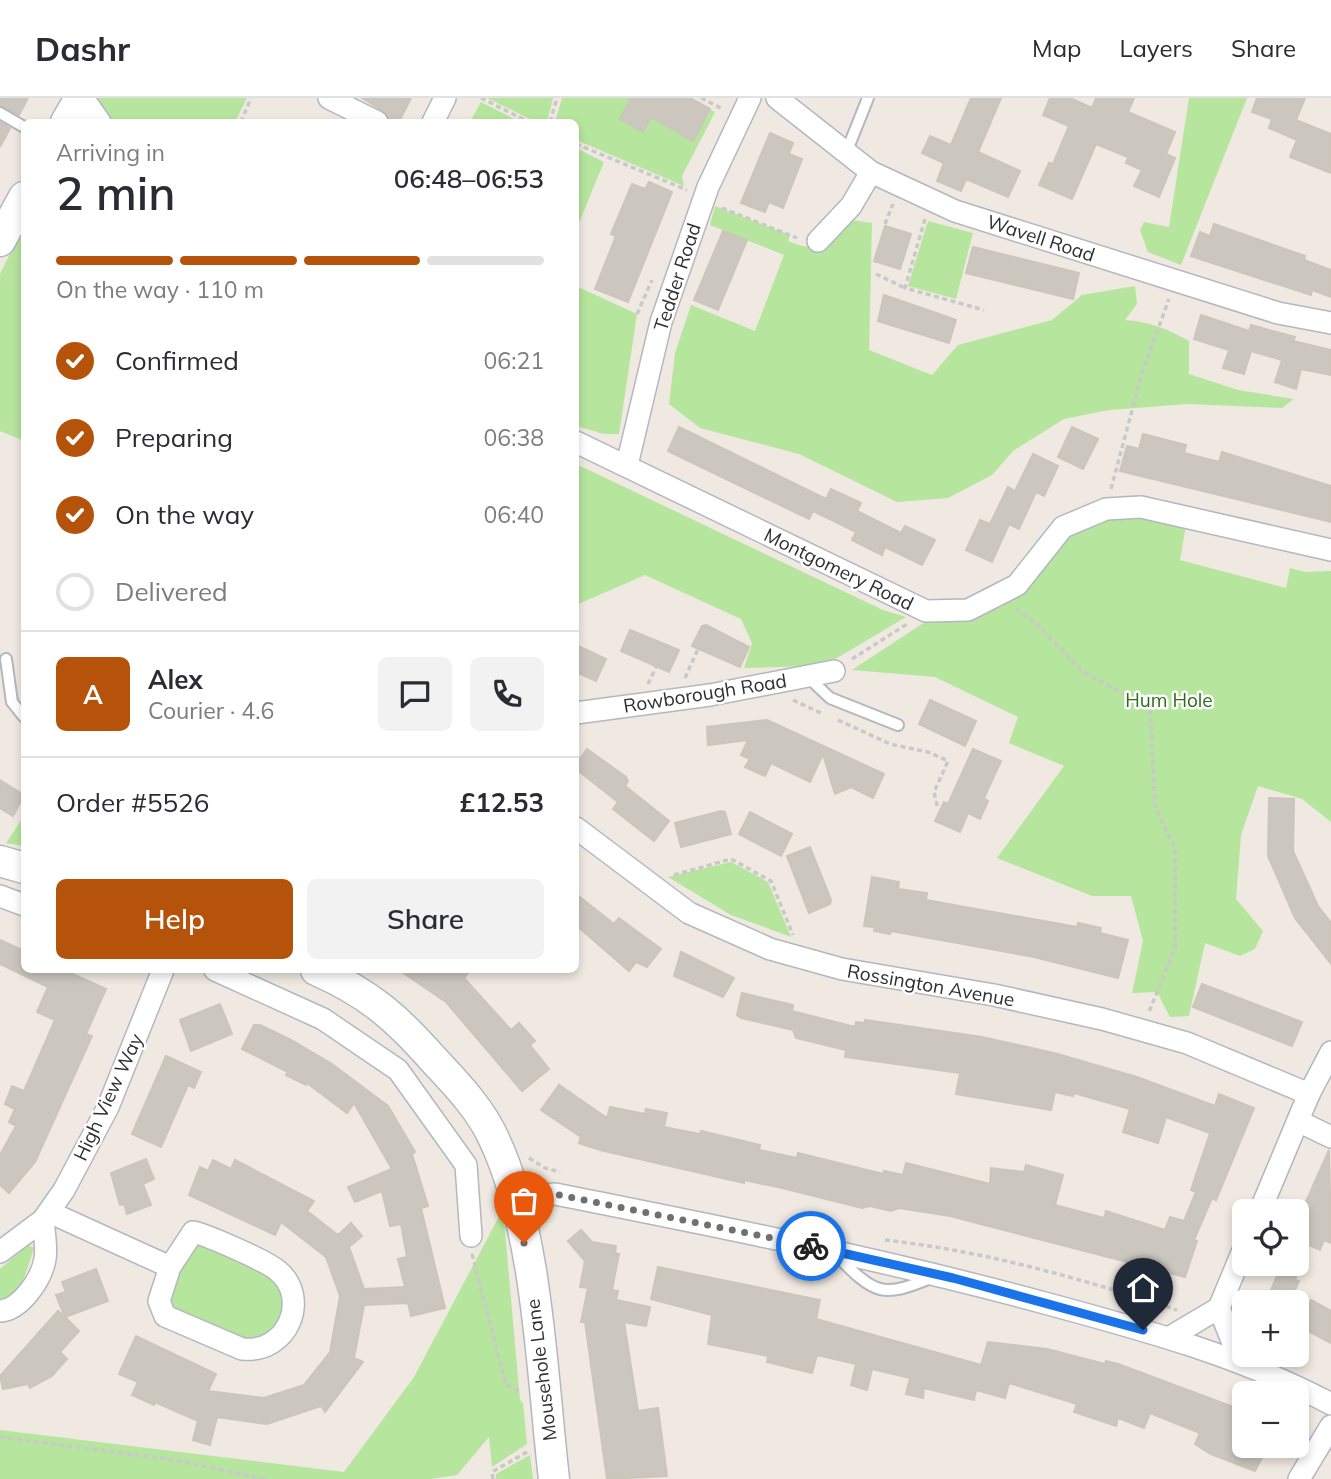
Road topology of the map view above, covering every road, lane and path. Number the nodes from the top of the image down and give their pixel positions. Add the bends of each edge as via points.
1 (81, 98) edge
2 (251, 98) edge
3 (329, 98) edge
4 (445, 98) edge
5 (481, 98) edge
6 (557, 98) edge
7 (701, 98) edge
8 (750, 98) edge
9 (777, 98) edge
10 (868, 98) edge
11 (721, 108) dead end
12 (0, 113) edge
13 (68, 119) edge
14 (98, 119) edge
15 (242, 119) edge
16 (371, 119) edge
17 (434, 119) edge
18 (523, 119) edge
19 (551, 119) edge
20 (21, 125) edge
21 (579, 145) edge
22 (846, 153) junction
23 (871, 172) junction
24 (703, 200) junction
25 (21, 202) edge
26 (893, 204) dead end
27 (927, 220) dead end
28 (885, 224) dead end
29 (807, 239) joint
30 (0, 241) edge
31 (876, 274) dead end
32 (1176, 281) junction
33 (905, 288) junction
34 (984, 310) dead end
35 (1331, 323) edge
36 (579, 443) edge
37 (628, 465) junction
38 (1109, 509) junction
39 (1331, 550) edge
40 (996, 596) junction
41 (926, 611) junction
42 (698, 649) dead end
43 (6, 659) dead end
44 (656, 667) dead end
45 (834, 671) joint
46 (808, 677) junction
47 (684, 680) dead end
48 (648, 684) dead end
49 (784, 696) dead end
50 (21, 713) edge
51 (579, 713) edge
52 (898, 725) dead end
53 (938, 809) dead end
54 (579, 830) edge
55 (0, 861) edge
56 (21, 867) edge
57 (648, 883) junction
58 (0, 896) edge
59 (21, 904) edge
60 (804, 960) junction
61 (162, 973) edge
62 (222, 973) edge
63 (323, 973) edge
64 (1142, 1030) junction
65 (1331, 1052) edge
66 (1309, 1094) junction
67 (1298, 1121) junction
68 (1331, 1137) edge
69 (517, 1198) junction
70 (1265, 1199) edge
71 (46, 1216) junction
72 (471, 1244) joint
73 (0, 1252) edge
74 (170, 1267) junction
75 (1232, 1276) edge
76 (1219, 1308) junction
77 (0, 1311) edge
78 (1170, 1337) junction
79 (1232, 1341) edge
80 (1232, 1358) edge
81 (1255, 1367) edge
82 (545, 1403) junction
83 (1331, 1404) edge
84 (1331, 1426) edge
85 (0, 1437) edge
86 (544, 1469) edge
87 (265, 1479) edge
88 (493, 1479) edge
89 (1299, 1479) edge

1 - 13 street
1 - 14 street
2 - 15 path
3 - 16 street
4 - 17 street
5 - 18 path
6 - 19 path
7 - 11 path
8 - 24 street, Tedder Road
9 - 22 street, Wavell Road
10 - 22 lane
12 - 20 lane
21 - 24 path
22 - 23 street, Wavell Road
23 - 29 street via 851,206
23 - 32 street, Wavell Road via 956,211
24 - 29 path
24 - 37 street, Tedder Road via 661,322
25 - 30 street
26 - 28 path
27 - 33 path
31 - 33 path
32 - 35 street, Wavell Road via 1278,313
32 - 38 path via 1142,373
33 - 34 path
36 - 37 street, Montgomery Road
37 - 41 street, Montgomery Road
38 - 39 street, Montgomery Road via 1141,507
38 - 40 street, Montgomery Road via 1063,527 1017,585
40 - 41 street, Montgomery Road via 968,610
40 - 64 path via 1035,622 1083,672 1150,708 1155,806 1175,849 1175,948
41 - 45 path
42 - 47 path
43 - 50 lane via 12,702
44 - 48 path
45 - 46 street, Rowborough Road
46 - 51 street, Rowborough Road
46 - 52 lane via 830,698
49 - 53 path via 890,744 948,761 934,792
54 - 57 street, Rossington Avenue
55 - 56 street
57 - 60 street, Rossington Avenue via 725,932
57 - 60 path via 731,859 771,881
58 - 59 street
60 - 64 street, Rossington Avenue via 994,995
61 - 71 street, High View Way via 108,1107
62 - 72 street via 323,1019 398,1070 466,1166
63 - 69 street, Mousehole Lane via 396,1017 474,1104 493,1137
64 - 66 street, Rossington Avenue via 1187,1043
65 - 66 street
66 - 67 street
67 - 68 street
67 - 70 street
69 - 78 street via 555,1194 832,1250
69 - 82 street, Mousehole Lane
71 - 73 street, High View Way
71 - 74 street
71 - 77 street via 45,1259 34,1284 23,1300
72 - 82 path via 506,1385
74 - 74 street via 193,1232 279,1271 293,1307 285,1333 272,1345 242,1349 165,1316 159,1301
75 - 76 street
76 - 78 street
76 - 79 street
78 - 80 street
81 - 83 street
82 - 86 street, Mousehole Lane
84 - 89 street
85 - 87 path via 169,1459
86 - 88 path via 533,1449 492,1472

